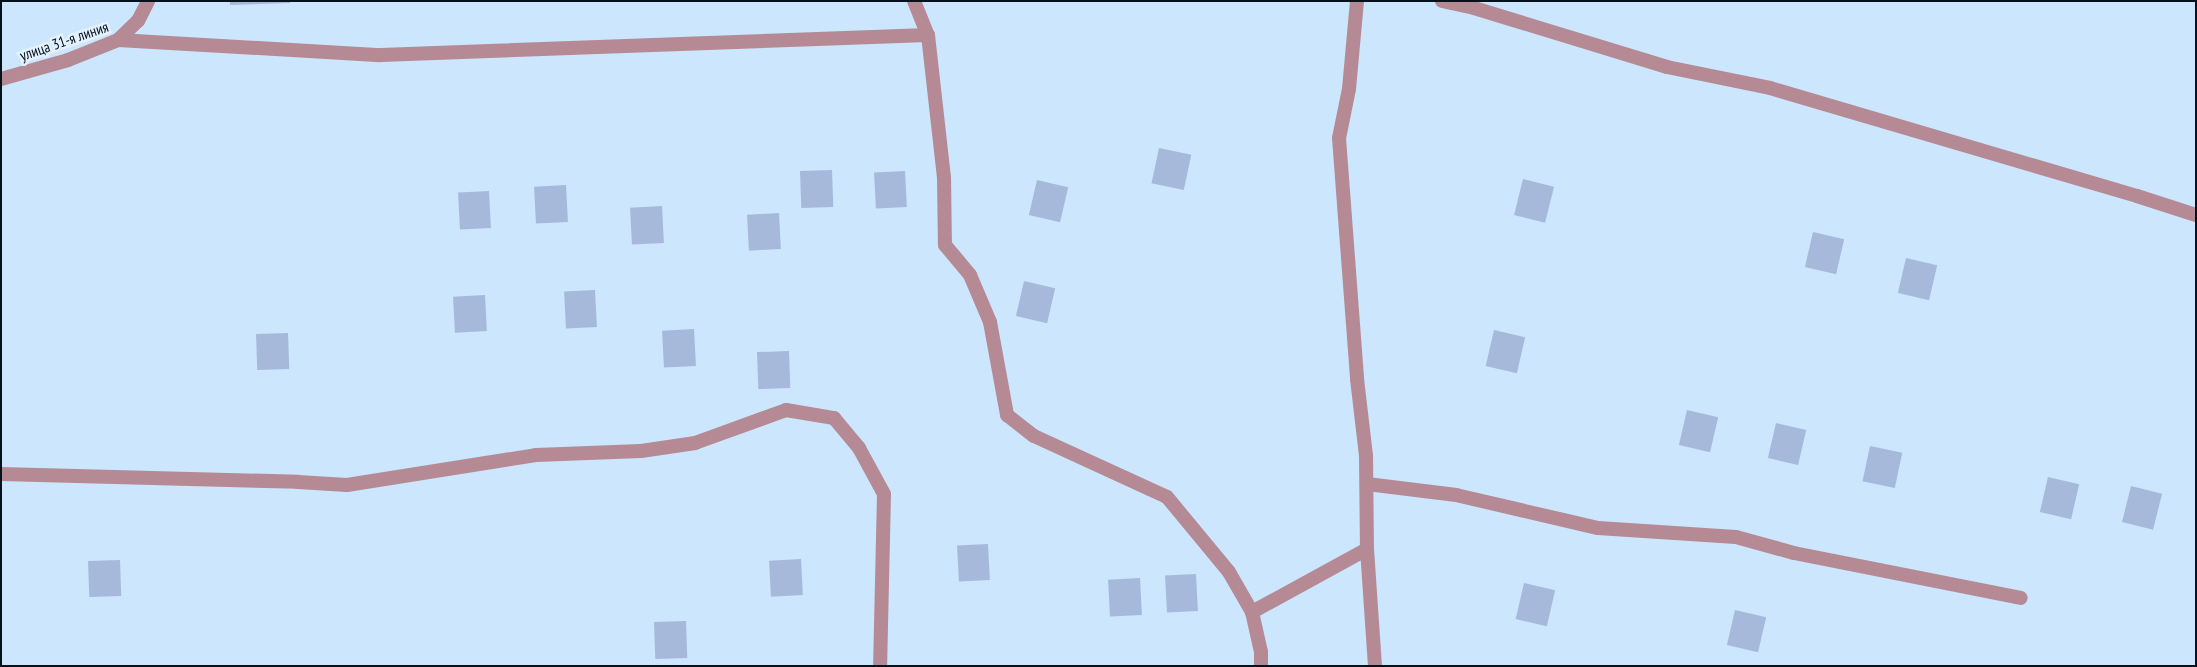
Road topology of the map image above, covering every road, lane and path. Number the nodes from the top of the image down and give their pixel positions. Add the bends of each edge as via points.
1 (148, 1) edge
2 (914, 1) edge
3 (1357, 1) edge
4 (1442, 1) edge
5 (928, 35) junction
6 (118, 40) junction
7 (1, 79) edge
8 (2196, 216) edge
9 (1, 474) edge
10 (1367, 484) junction
11 (1367, 549) junction
12 (2021, 598) dead end
13 (1252, 612) junction
14 (880, 666) edge
15 (1261, 666) edge
16 (1375, 666) edge

1 - 6 street, улица 31-я линия via 138,21
2 - 5 street
3 - 10 street via 1350,89 1339,138
4 - 8 street via 1667,67 1770,88
5 - 6 street via 381,55
5 - 13 street via 944,177 945,245 970,275 990,322 1007,415 1034,436 1167,497 1229,572
6 - 7 street, улица 31-я линия via 68,60
9 - 14 street via 347,485 536,455 641,451 695,443 786,410 834,418 860,448 884,494
10 - 11 street
10 - 12 street via 1456,495 1598,528 1736,537 1794,553
11 - 13 street
11 - 16 street
13 - 15 street

